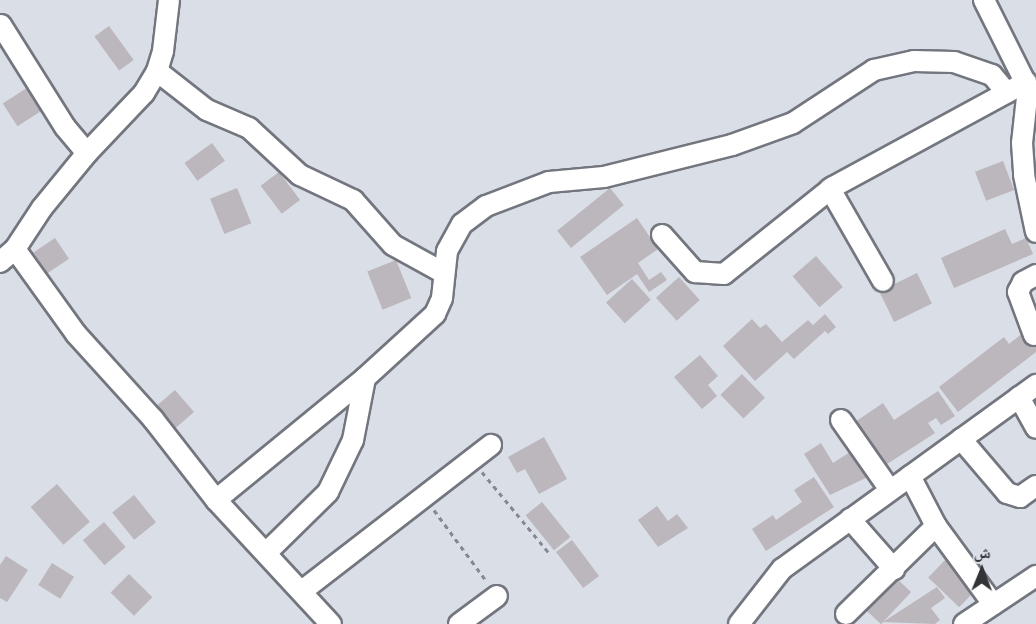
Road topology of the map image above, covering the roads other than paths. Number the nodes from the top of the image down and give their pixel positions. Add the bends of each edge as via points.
1 (169, 0) edge
2 (984, 0) edge
3 (1, 25) edge
4 (158, 71) junction
5 (1030, 88) edge
6 (1007, 93) junction
7 (87, 153) junction
8 (830, 189) junction
9 (1036, 232) edge
10 (662, 234) dead end
11 (15, 249) junction
12 (0, 262) edge
13 (444, 273) junction
14 (1036, 275) edge
15 (883, 281) dead end
16 (1034, 335) dead end
17 (365, 378) junction
18 (1036, 385) edge
19 (1019, 397) junction
20 (841, 420) dead end
21 (1036, 428) edge
22 (961, 439) junction
23 (491, 445) dead end
24 (910, 476) junction
25 (1036, 486) edge
26 (890, 490) junction
27 (216, 500) junction
28 (850, 519) junction
29 (936, 526) junction
30 (266, 553) junction
31 (894, 569) junction
32 (1036, 576) edge
33 (302, 591) junction
34 (498, 596) road end
35 (993, 604) junction
36 (846, 614) dead end
37 (331, 624) edge
38 (459, 624) edge
39 (739, 624) edge
40 (964, 624) edge

1 - 4 street
2 - 5 street
3 - 7 street via 64,127
4 - 7 street via 144,93
4 - 13 street via 207,110 249,128 300,175 353,201 393,245
5 - 6 street
5 - 9 street via 1022,143
6 - 8 street via 867,165
6 - 13 street via 992,75 954,62 914,61 874,70 793,123 732,145 604,177 549,182 486,206 462,225 447,251
7 - 11 street
8 - 10 street via 724,274 695,272
8 - 15 street
11 - 12 street
11 - 27 street via 76,334 153,419
13 - 17 street via 442,298 435,314
14 - 16 street via 1023,282 1018,292
17 - 27 street
17 - 30 street via 353,440 328,492
18 - 19 street
19 - 21 street
19 - 22 street
20 - 26 street
22 - 24 street
22 - 25 street via 1006,493 1020,497
23 - 33 street
24 - 26 street
24 - 29 street
26 - 28 street
27 - 30 street
28 - 31 street
28 - 39 street via 782,569
29 - 31 street
29 - 35 street
30 - 33 street
31 - 36 street
32 - 35 street
33 - 37 street
34 - 38 street
35 - 40 street

